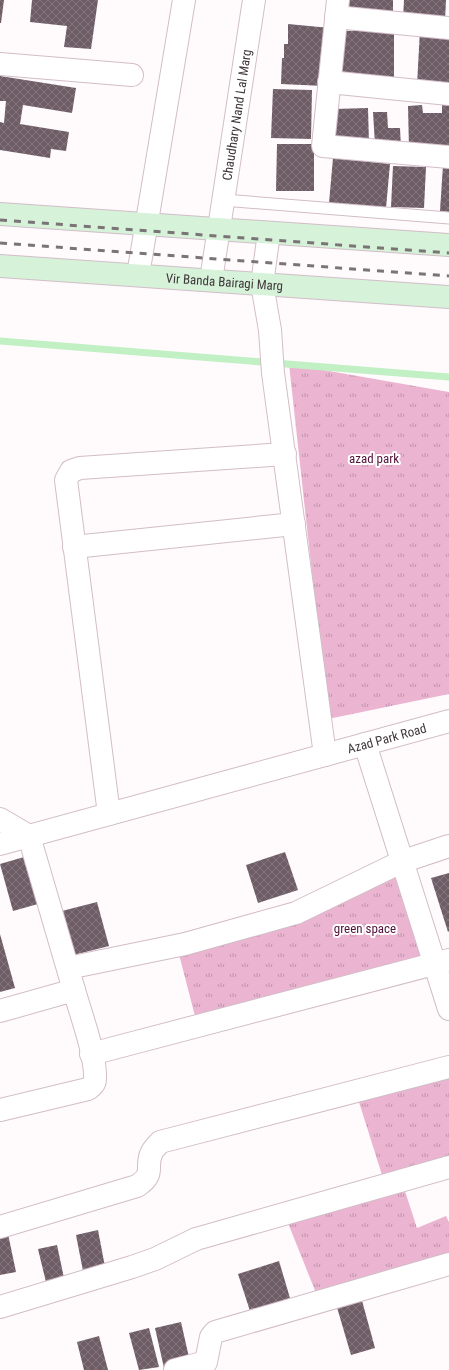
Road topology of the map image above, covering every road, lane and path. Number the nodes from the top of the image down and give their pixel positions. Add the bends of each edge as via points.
1 (184, 0) edge
2 (254, 0) edge
3 (337, 8) edge
4 (449, 28) edge
5 (0, 64) edge
6 (132, 75) dead end
7 (329, 82) junction
8 (449, 94) edge
9 (449, 157) edge
10 (223, 200) junction
11 (0, 214) edge
12 (449, 218) edge
13 (146, 224) junction
14 (219, 229) junction
15 (269, 233) junction
16 (449, 245) edge
17 (0, 266) edge
18 (138, 275) junction
19 (211, 280) junction
20 (262, 284) junction
21 (449, 297) edge
22 (285, 454) junction
23 (294, 524) junction
24 (74, 547) junction
25 (449, 722) edge
26 (365, 744) junction
27 (326, 755) junction
28 (109, 814) junction
29 (0, 819) edge
30 (29, 836) junction
31 (0, 844) edge
32 (449, 846) edge
33 (401, 862) junction
34 (442, 962) edge
35 (68, 968) junction
36 (74, 990) junction
37 (449, 1009) edge
38 (0, 1011) edge
39 (91, 1054) junction
40 (449, 1067) edge
41 (0, 1110) edge
42 (449, 1167) edge
43 (0, 1227) edge
44 (449, 1264) edge
45 (0, 1307) edge
46 (176, 1370) edge

1 - 13 street
2 - 10 street, Chaudhary Nand Lal Marg
3 - 4 street
3 - 7 street
5 - 6 street
7 - 8 street
7 - 9 street via 323,146
10 - 12 lane
10 - 14 street, Chaudhary Nand Lal Marg
11 - 13 main road
13 - 14 main road
13 - 18 street
14 - 15 main road
14 - 19 street, Chaudhary Nand Lal Marg
15 - 16 main road
15 - 20 street
17 - 18 main road, Vir Banda Bairagi Marg
18 - 19 main road, Vir Banda Bairagi Marg
19 - 20 main road, Vir Banda Bairagi Marg
20 - 21 main road, Vir Banda Bairagi Marg
20 - 22 street
22 - 23 street
22 - 24 street via 80,468 71,471 66,480 66,488
23 - 24 street
23 - 27 street
24 - 28 street
25 - 26 street, Azad Park Road
26 - 27 street, Azad Park Road
26 - 33 street
27 - 28 street, Azad Park Road
28 - 30 street, Azad Park Road
29 - 30 street
30 - 31 street, Azad Park Road
30 - 35 street
32 - 33 street
33 - 34 street
33 - 35 street via 296,913 185,944
34 - 37 street
34 - 39 street
35 - 36 street
36 - 38 street
36 - 39 street
39 - 41 street via 95,1080 94,1085 88,1089
40 - 43 street via 160,1142 151,1152 149,1174 145,1181 137,1186
42 - 45 street via 196,1239 138,1265
44 - 46 street via 215,1332 211,1337 206,1362

